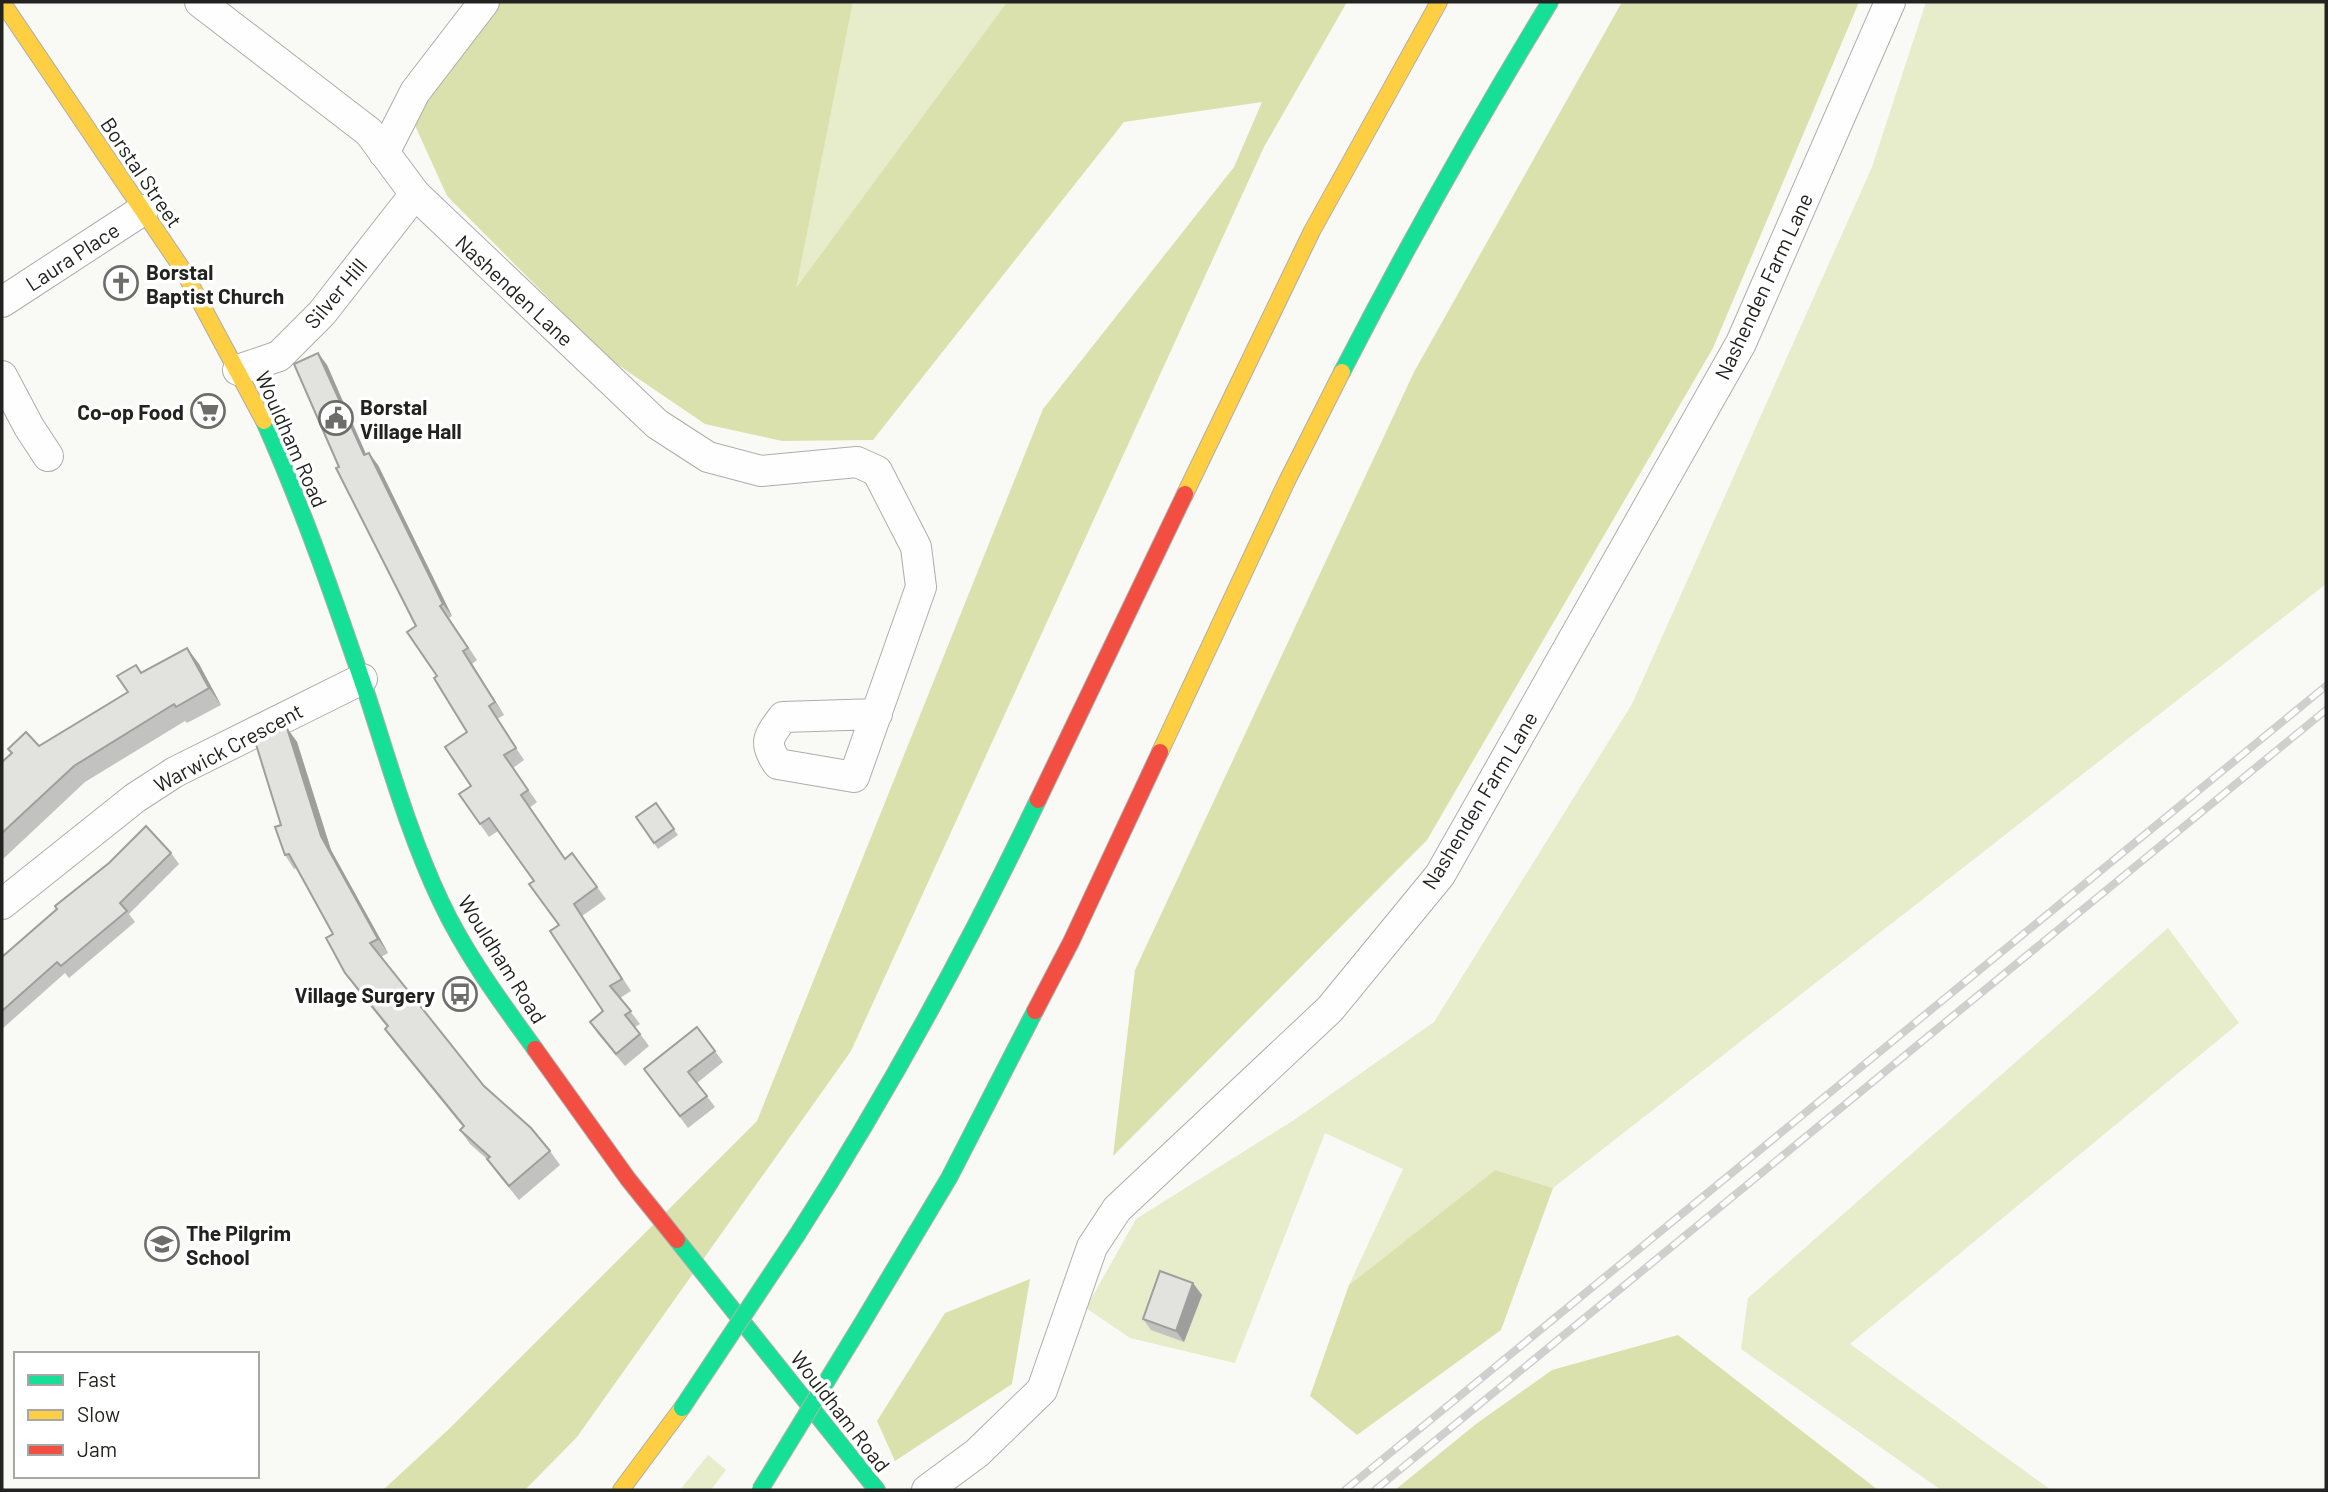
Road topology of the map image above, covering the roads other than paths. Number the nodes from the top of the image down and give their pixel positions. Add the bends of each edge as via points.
1 (2, 2) edge
2 (200, 2) edge
3 (484, 2) edge
4 (1439, 2) edge
5 (1550, 2) edge
6 (1890, 2) edge
7 (384, 153) junction
8 (415, 194) junction
9 (143, 211) junction
10 (2, 302) edge
11 (238, 370) junction
12 (2, 376) edge
13 (48, 456) dead end
14 (362, 679) junction
15 (877, 714) dead end
16 (2, 904) edge
17 (621, 1490) edge
18 (760, 1490) edge
19 (877, 1490) edge
20 (927, 1490) edge

1 - 9 main road, Borstal Street
2 - 7 street, Nashenden Lane via 369,132
3 - 7 street via 415,92
4 - 17 main road, bridge via 1312,232 996,888 908,1054 797,1235 682,1408
5 - 18 main road, bridge via 1477,121 1384,290 1286,483 1071,942 949,1178
6 - 20 street, Nashenden Farm Lane via 1741,344 1440,874 1330,1009 1117,1209 1092,1247 1042,1390 977,1453
7 - 8 street, Nashenden Lane
8 - 11 street, Silver Hill via 321,313 279,356
8 - 15 street, Nashenden Lane via 657,424 691,447 708,457 761,471 857,463 877,471 916,547 921,587
9 - 10 street, Laura Place
9 - 11 main road, Borstal Street via 190,280
11 - 14 main road, Wouldham Road via 299,500
12 - 13 street
14 - 16 street, Warwick Crescent via 175,772 135,798
14 - 19 main road, Wouldham Road via 417,847 442,904 485,979 628,1179

